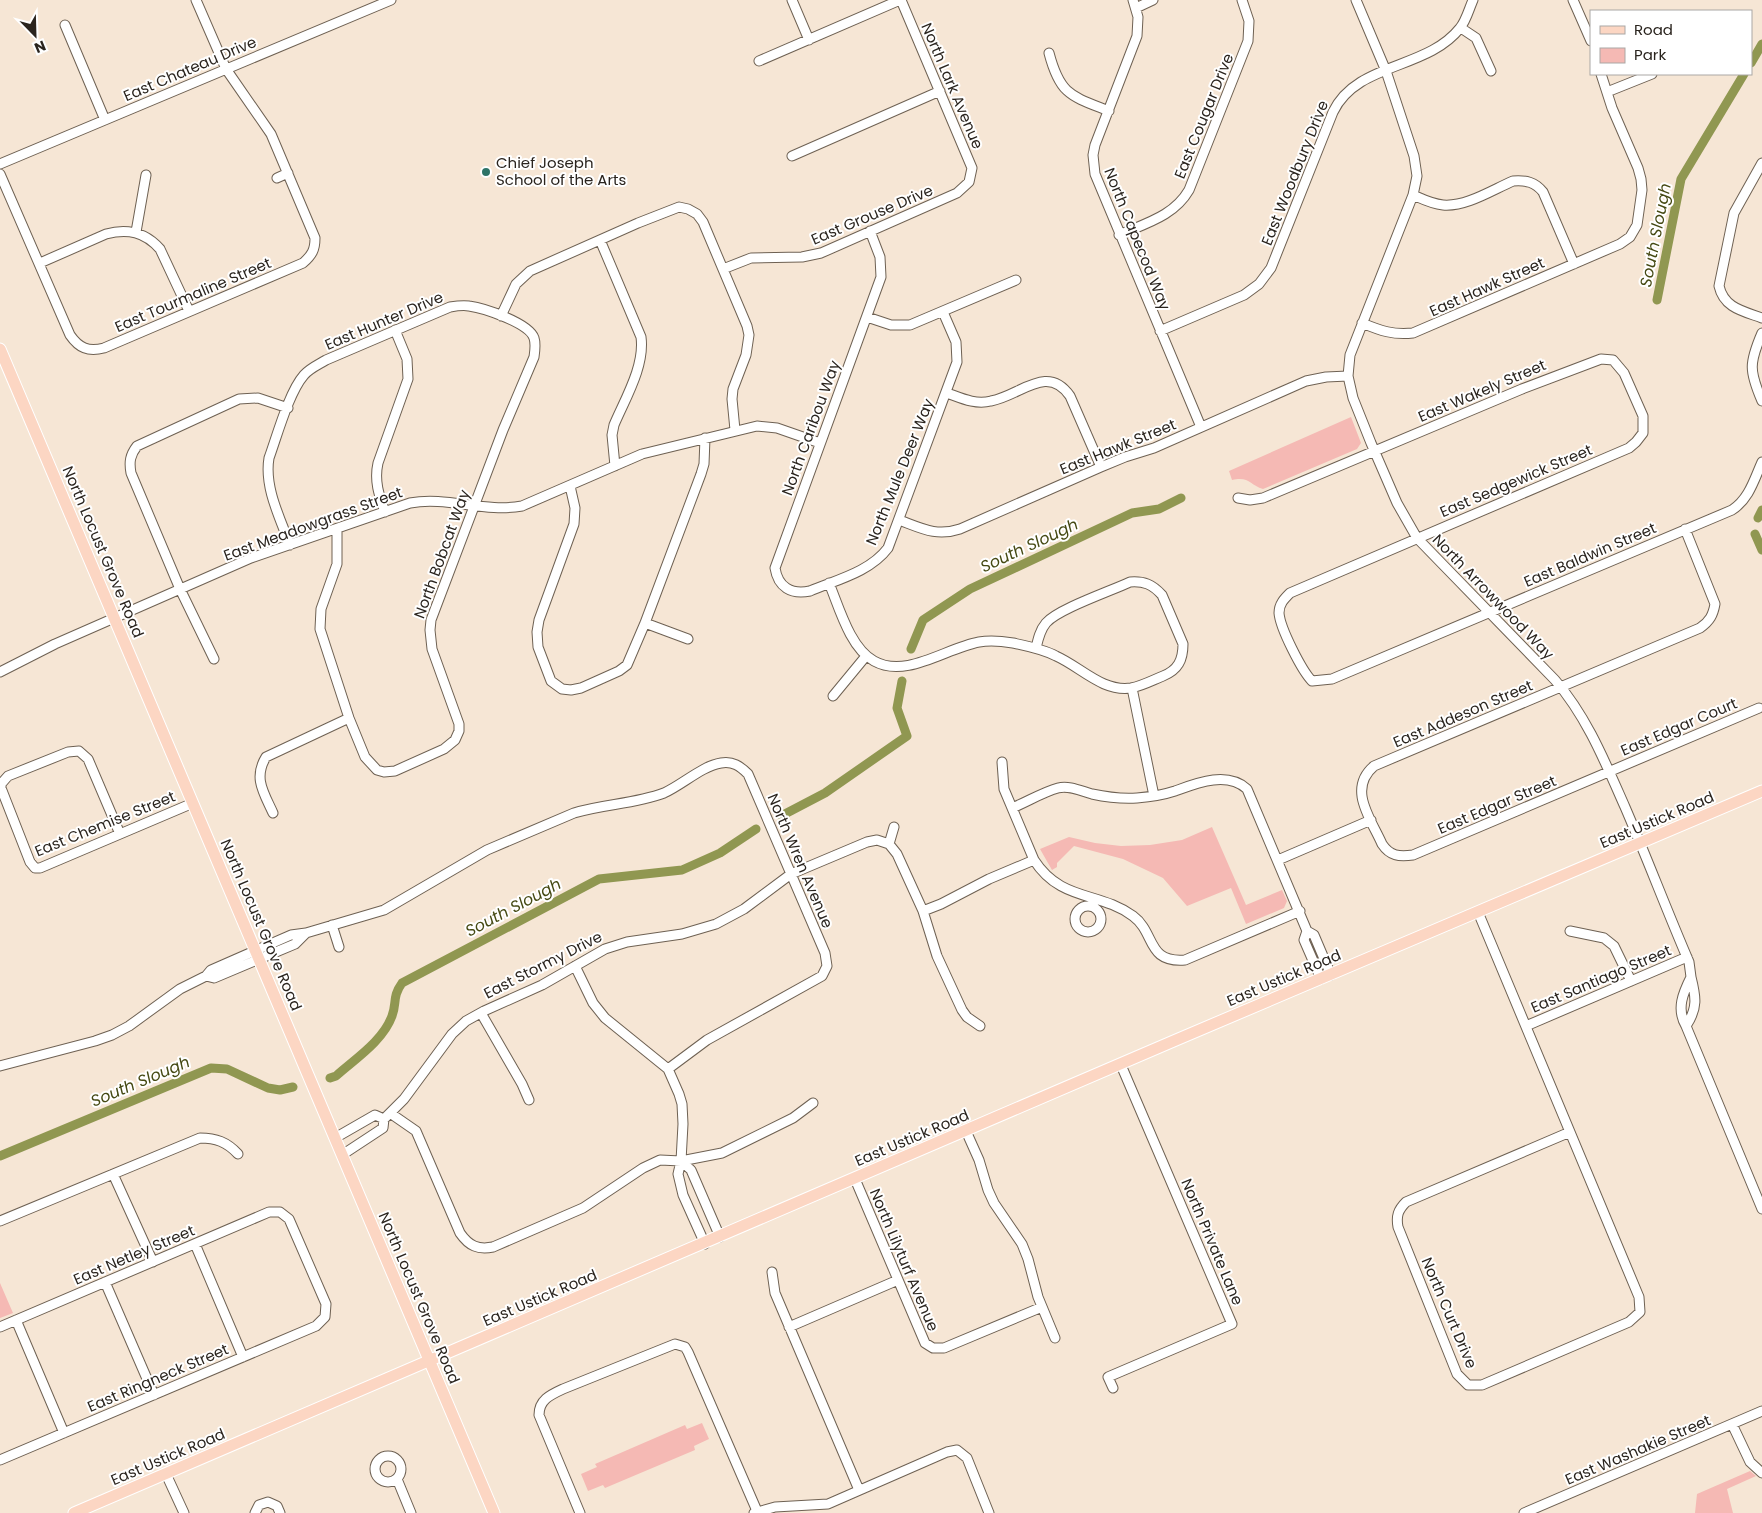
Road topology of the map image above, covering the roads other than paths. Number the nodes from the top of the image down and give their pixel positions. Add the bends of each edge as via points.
1 (196, 0) edge
2 (392, 0) edge
3 (792, 0) edge
4 (901, 0) edge
5 (1153, 0) edge
6 (1242, 0) edge
7 (1356, 0) edge
8 (1473, 0) edge
9 (1573, 0) edge
10 (1134, 4) edge
11 (65, 25) dead end
12 (1461, 28) junction
13 (1590, 39) edge
14 (809, 40) junction
15 (1049, 53) dead end
16 (759, 61) dead end
17 (226, 69) junction
18 (1386, 71) junction
19 (1491, 71) dead end
20 (1601, 75) edge
21 (1650, 75) edge
22 (940, 90) junction
23 (1607, 92) junction
24 (1108, 111) junction
25 (105, 120) junction
26 (792, 156) dead end
27 (0, 164) edge
28 (1762, 164) edge
29 (288, 173) junction
30 (0, 174) edge
31 (146, 175) dead end
32 (277, 178) dead end
33 (969, 182) joint
34 (1413, 195) junction
35 (870, 231) junction
36 (136, 232) junction
37 (1119, 235) junction
38 (600, 240) junction
39 (40, 264) junction
40 (1574, 264) junction
41 (723, 269) junction
42 (1016, 280) dead end
43 (189, 311) junction
44 (944, 312) junction
45 (501, 316) junction
46 (867, 317) junction
47 (1762, 318) edge
48 (1362, 323) junction
49 (395, 330) junction
50 (1160, 331) junction
51 (1762, 333) edge
52 (0, 349) edge
53 (1348, 376) junction
54 (947, 392) junction
55 (1762, 401) edge
56 (288, 408) junction
57 (1201, 427) junction
58 (735, 430) junction
59 (705, 438) junction
60 (1636, 442) joint
61 (820, 443) junction
62 (1374, 451) junction
63 (615, 466) junction
64 (1761, 466) edge
65 (1101, 467) junction
66 (570, 486) junction
67 (1238, 498) dead end
68 (474, 506) junction
69 (385, 512) junction
70 (899, 520) junction
71 (337, 529) junction
72 (1685, 529) junction
73 (1417, 538) junction
74 (290, 545) junction
75 (828, 583) junction
76 (180, 590) junction
77 (1490, 612) junction
78 (115, 619) junction
79 (645, 623) junction
80 (688, 639) dead end
81 (1036, 648) junction
82 (866, 656) junction
83 (214, 659) dead end
84 (0, 672) edge
85 (1322, 681) joint
86 (1561, 687) junction
87 (1132, 688) junction
88 (834, 696) dead end
89 (1759, 708) dead end
90 (350, 718) junction
91 (1002, 762) dead end
92 (1610, 772) junction
93 (1762, 791) edge
94 (1154, 796) junction
95 (193, 803) junction
96 (1012, 808) junction
97 (273, 813) dead end
98 (1371, 820) junction
99 (894, 827) dead end
100 (120, 834) junction
101 (1640, 843) junction
102 (889, 844) junction
103 (1034, 860) junction
104 (1278, 860) junction
105 (791, 874) junction
106 (923, 911) junction
107 (1300, 911) junction
108 (1478, 912) junction
109 (332, 925) junction
110 (1570, 931) dead end
111 (339, 947) dead end
112 (258, 955) junction
113 (1687, 957) junction
114 (574, 966) junction
115 (1326, 977) junction
116 (1691, 977) junction
117 (1631, 981) junction
118 (481, 1013) junction
119 (980, 1026) dead end
120 (1526, 1026) junction
121 (1686, 1026) junction
122 (1120, 1065) junction
123 (0, 1066) edge
124 (668, 1070) junction
125 (529, 1100) dead end
126 (812, 1103) dead end
127 (387, 1116) junction
128 (966, 1131) junction
129 (1570, 1132) junction
130 (335, 1138) junction
131 (238, 1154) dead end
132 (342, 1155) junction
133 (681, 1162) junction
134 (113, 1174) junction
135 (855, 1178) junction
136 (1762, 1209) edge
137 (0, 1221) edge
138 (720, 1236) junction
139 (195, 1244) junction
140 (705, 1244) junction
141 (153, 1262) junction
142 (772, 1272) dead end
143 (898, 1280) junction
144 (106, 1282) junction
145 (1042, 1307) junction
146 (325, 1317) joint
147 (16, 1320) junction
148 (0, 1327) edge
149 (789, 1327) junction
150 (1055, 1338) dead end
151 (243, 1357) junction
152 (429, 1362) junction
153 (1113, 1388) dead end
154 (154, 1395) junction
155 (1762, 1411) edge
156 (1732, 1424) junction
157 (64, 1433) junction
158 (0, 1460) edge
159 (1762, 1473) edge
160 (166, 1474) junction
161 (397, 1478) dead end
162 (859, 1490) junction
163 (828, 1504) junction
164 (1543, 1509) edge
165 (756, 1512) edge
166 (74, 1513) edge
167 (184, 1513) edge
168 (255, 1513) edge
169 (280, 1513) edge
170 (411, 1513) edge
171 (494, 1513) edge
172 (580, 1513) edge
173 (832, 1513) edge
174 (989, 1513) edge
175 (1524, 1513) edge

1 - 17 street
2 - 17 street, East Chateau Drive
3 - 14 street
4 - 14 street
4 - 22 street, North Lark Avenue
5 - 10 street
6 - 37 street, East Cougar Drive via 1249,21 1248,41 1189,190 1170,212
7 - 18 street, North Arrowwood Way
8 - 12 street, East Woodbury Drive
9 - 13 street
10 - 24 street, North Capecod Way via 1138,17 1137,36
11 - 25 street
12 - 18 street, East Woodbury Drive via 1438,47
12 - 19 street via 1476,38
14 - 16 street
15 - 24 street via 1055,74 1066,90 1082,101
17 - 25 street, East Chateau Drive
17 - 29 street via 266,125
18 - 34 street, North Arrowwood Way via 1416,166
18 - 50 street, East Woodbury Drive via 1355,86 1337,103 1271,268 1260,284 1244,295
20 - 23 street
21 - 23 street
22 - 26 street
22 - 33 street, North Lark Avenue via 972,168
23 - 40 street, East Hawk Street via 1641,179 1637,225 1620,244
24 - 37 street, North Capecod Way via 1095,146 1093,165
25 - 27 street, East Chateau Drive
28 - 47 street via 1734,213 1720,286 1730,305
29 - 32 street
29 - 43 street, East Tourmaline Street via 314,238 315,248 311,256 296,266
30 - 39 street
31 - 36 street
33 - 35 street, East Grouse Drive via 957,193
34 - 40 street via 1443,205 1456,204 1513,181 1529,182 1543,192
34 - 48 street, North Arrowwood Way
35 - 41 street, East Grouse Drive via 812,256 751,258
35 - 46 street, North Caribou Way via 882,267 879,286
36 - 39 street via 106,234
36 - 43 street via 160,249
37 - 50 street, North Capecod Way
38 - 41 street via 679,208 688,209 702,222
38 - 45 street via 530,271 516,284
38 - 63 street via 641,337 642,347 638,366 614,425
39 - 43 street, East Tourmaline Street via 70,335 84,348 104,348
40 - 48 street, East Hawk Street via 1413,333 1383,332
41 - 58 street via 749,335 746,355 733,390
42 - 44 street
44 - 46 street via 900,326
44 - 54 street, North Mule Deer Way via 958,352
45 - 49 street, East Hunter Drive via 470,306 455,306
45 - 68 street, North Bobcat Way via 528,329 536,347
46 - 61 street, North Caribou Way
48 - 53 street, North Arrowwood Way via 1350,355
49 - 56 street, East Hunter Drive via 312,368 299,381
49 - 69 street via 407,359 408,379 377,468 376,483
50 - 57 street, North Capecod Way
51 - 55 street via 1752,361 1752,374
52 - 78 main road, North Locust Grove Road
53 - 57 street, East Hawk Street via 1306,381
53 - 62 street, North Arrowwood Way
54 - 65 street via 972,402 982,402 1046,380 1056,382 1070,396
54 - 70 street, North Mule Deer Way
56 - 74 street, East Hunter Drive via 267,468 270,487
56 - 76 street via 258,398 239,400 136,446 131,454 131,473
57 - 65 street, East Hawk Street
58 - 59 street, East Meadowgrass Street
58 - 61 street, East Meadowgrass Street via 767,426
59 - 63 street, East Meadowgrass Street via 652,451
59 - 79 street via 701,474
60 - 62 street, East Wakely Street via 1643,433 1643,416 1624,373 1613,360 1601,359
60 - 73 street, East Sedgewick Street via 1629,448
61 - 75 street, North Caribou Way via 775,568 776,578 790,592 810,592
62 - 67 street, East Wakely Street via 1263,498
62 - 73 street, North Arrowwood Way
63 - 66 street, East Meadowgrass Street
64 - 72 street, East Baldwin Street via 1741,504
65 - 70 street, East Hawk Street via 951,532 931,532
66 - 68 street, East Meadowgrass Street via 522,506
66 - 79 street via 575,508 574,524 537,632 538,647 551,681 562,689 571,690 619,671 627,665
68 - 69 street, East Meadowgrass Street via 420,501
68 - 90 street, North Bobcat Way via 430,630 432,649 459,724 453,743 395,771 379,772 365,757
69 - 71 street, East Meadowgrass Street
70 - 75 street, North Mule Deer Way via 882,556 866,567
71 - 74 street, East Meadowgrass Street
71 - 90 street via 337,564 321,609 320,629
72 - 77 street, East Baldwin Street
72 - 86 street, East Addeson Street via 1715,604 1714,614 1708,622
73 - 77 street, North Arrowwood Way
73 - 85 street, East Sedgewick Street via 1290,593 1281,603 1281,623 1304,673 1312,682
74 - 76 street, East Meadowgrass Street via 251,558
75 - 82 street via 854,640
76 - 78 street, East Meadowgrass Street
76 - 83 street
77 - 85 street, East Baldwin Street
77 - 86 street, North Arrowwood Way
78 - 84 street, East Meadowgrass Street
78 - 95 main road, North Locust Grove Road
79 - 80 street
81 - 82 street via 999,641 980,642 904,666 884,665
81 - 87 street via 1058,656 1103,684
81 - 87 street via 1041,630 1059,614 1130,582 1149,583 1162,595 1183,644 1181,662 1170,673
82 - 88 street
86 - 92 street, North Arrowwood Way via 1591,732
86 - 98 street, East Addeson Street via 1374,766 1366,773 1360,790
87 - 94 street
89 - 92 street, East Edgar Court
90 - 97 street via 266,757 259,775
91 - 96 street via 1004,789
92 - 98 street, East Edgar Street via 1413,856 1402,857 1386,850
92 - 101 street, North Arrowwood Way
93 - 101 main road, East Ustick Road
94 - 96 street via 1114,797 1059,788
94 - 104 street via 1194,783 1218,780 1241,783 1247,788
95 - 100 street, East Chemise Street
95 - 112 main road, North Locust Grove Road
96 - 103 street
98 - 104 street
99 - 102 street
100 - 100 street, East Chemise Street via 88,759 79,751 68,752 8,776 1,784 35,868
101 - 108 main road, East Ustick Road
101 - 113 street, North Arrowwood Way
102 - 105 street, East Stormy Drive via 877,840 867,842
102 - 106 street via 897,854
103 - 106 street
103 - 107 street via 1049,879 1073,893 1135,917 1153,948 1160,956 1171,959 1185,960
104 - 107 street
105 - 109 street, North Wren Avenue via 748,774 734,763 723,762 713,764 652,797 574,813 471,858 384,910
105 - 114 street, East Stormy Drive via 744,909 716,924 682,934 617,944
105 - 124 street, North Wren Avenue via 825,953 827,966 822,976 707,1040
106 - 119 street via 937,956 962,1010
107 - 115 street via 1307,931 1314,935
108 - 115 main road, East Ustick Road
108 - 120 street, North Curt Drive
109 - 111 street
109 - 112 street via 306,933 295,944
110 - 117 street via 1604,938 1614,946
112 - 123 street via 214,978 206,976 180,989 112,1035
112 - 130 main road, North Locust Grove Road
113 - 116 street, North Arrowwood Way
113 - 117 street, East Santiago Street
114 - 118 street, East Stormy Drive
114 - 124 street via 593,1003 605,1018
115 - 122 main road, East Ustick Road
116 - 121 street, North Arrowwood Way via 1696,997 1693,1016
116 - 121 street via 1682,996 1680,1017
117 - 120 street, East Santiago Street
118 - 125 street
118 - 127 street, East Stormy Drive via 452,1034 404,1099
120 - 129 street, North Curt Drive
121 - 136 street
122 - 128 main road, East Ustick Road
122 - 153 street, North Private Lane via 1232,1324 1108,1377
124 - 133 street via 682,1104
126 - 133 street via 793,1118 722,1153
127 - 130 street via 375,1115
127 - 132 street, East Stormy Drive via 383,1128
127 - 133 street via 416,1131 460,1233 474,1247 484,1249 574,1212 660,1160
128 - 135 main road, East Ustick Road
128 - 145 street via 988,1190 1022,1244
129 - 129 street, North Curt Drive via 1639,1297 1640,1312 1629,1322 1556,1354 1482,1385 1468,1385 1457,1374 1398,1228 1399,1209 1406,1202
130 - 132 main road, North Locust Grove Road
131 - 134 street via 221,1140 200,1138
132 - 152 main road, North Locust Grove Road
133 - 138 street via 691,1170
133 - 140 street via 678,1174 683,1195
134 - 137 street
134 - 141 street
135 - 138 main road, East Ustick Road
135 - 143 street, North Lilyturf Avenue
138 - 140 main road, East Ustick Road
139 - 141 street, East Netley Street
139 - 146 street, East Netley Street via 269,1212 280,1212 290,1219 326,1304
139 - 151 street
140 - 152 main road, East Ustick Road
141 - 144 street, East Netley Street
142 - 149 street via 774,1293
143 - 145 street, North Lilyturf Avenue via 925,1342 932,1348 944,1348
143 - 149 street
144 - 147 street, East Netley Street
144 - 154 street
145 - 150 street
146 - 151 street, East Ringneck Street via 316,1326
147 - 148 street, East Netley Street
147 - 157 street
149 - 162 street
151 - 154 street, East Ringneck Street
152 - 160 main road, East Ustick Road
152 - 171 main road, North Locust Grove Road
154 - 157 street, East Ringneck Street
155 - 156 street, East Washakie Street
156 - 159 street via 1750,1462
156 - 164 street, East Washakie Street
157 - 158 street, East Ringneck Street
160 - 166 main road, East Ustick Road
160 - 167 street
161 - 170 street
162 - 163 street
162 - 174 street via 947,1452 960,1451
163 - 165 street via 775,1507
163 - 173 street
164 - 175 street, East Washakie Street
165 - 172 street via 688,1352 680,1344 670,1344 563,1389 548,1396 541,1404 540,1415
168 - 169 street via 258,1505 268,1502 277,1506

